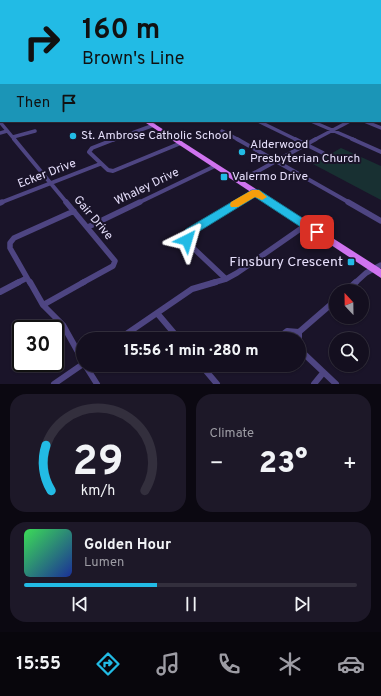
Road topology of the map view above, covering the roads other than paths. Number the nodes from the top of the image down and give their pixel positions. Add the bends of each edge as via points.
1 (0, 122) edge
2 (260, 122) edge
3 (313, 122) edge
4 (348, 122) edge
5 (366, 122) edge
6 (153, 124) edge
7 (381, 128) edge
8 (7, 131) junction
9 (35, 131) dead end
10 (222, 131) dead end
11 (332, 131) junction
12 (0, 133) edge
13 (13, 138) junction
14 (181, 143) junction
15 (306, 145) junction
16 (381, 152) edge
17 (323, 154) dead end
18 (276, 161) junction
19 (100, 164) junction
20 (214, 166) junction
21 (240, 182) junction
22 (50, 184) junction
23 (256, 192) junction
24 (0, 203) edge
25 (74, 211) junction
26 (381, 220) edge
27 (306, 225) junction
28 (88, 227) junction
29 (379, 269) edge
30 (27, 278) junction
31 (226, 279) junction
32 (354, 284) edge
33 (0, 292) edge
34 (43, 305) junction
35 (329, 307) edge
36 (157, 313) junction
37 (129, 332) edge
38 (173, 332) edge
39 (303, 332) edge
40 (76, 348) edge
41 (306, 355) edge
42 (76, 370) edge
43 (89, 372) edge
44 (207, 372) edge
45 (324, 373) junction
46 (54, 384) edge
47 (97, 384) edge
48 (217, 384) edge
49 (314, 384) edge
50 (336, 384) edge

1 - 8 street, Gair Drive
2 - 15 street
3 - 11 street
4 - 11 street
5 - 7 street
6 - 14 main road
6 - 19 street via 90,149 89,152
8 - 12 street
8 - 13 street, Gair Drive
9 - 13 street
10 - 18 street
11 - 15 street
11 - 16 street
13 - 22 street, Gair Drive
14 - 19 street via 113,171
14 - 20 main road
15 - 17 street
15 - 18 street
18 - 21 street
18 - 26 street
19 - 22 street, Ecker Drive
20 - 21 main road
20 - 28 street, Whaley Drive
21 - 23 main road
22 - 24 street, Ecker Drive
22 - 25 street, Gair Drive
23 - 27 main road
23 - 31 street via 191,231 187,236 190,244
25 - 28 street, Gair Drive
25 - 30 street via 14,238 10,243 10,248
27 - 29 main road
27 - 31 street
28 - 34 street, Gair Drive via 115,261 113,266
29 - 32 street via 366,273
30 - 33 street
30 - 34 street
31 - 36 street via 192,289
34 - 40 street via 63,325
35 - 39 street
36 - 37 street
36 - 38 street
41 - 45 street
42 - 46 street
43 - 47 street
44 - 48 street
45 - 49 street
45 - 50 street

